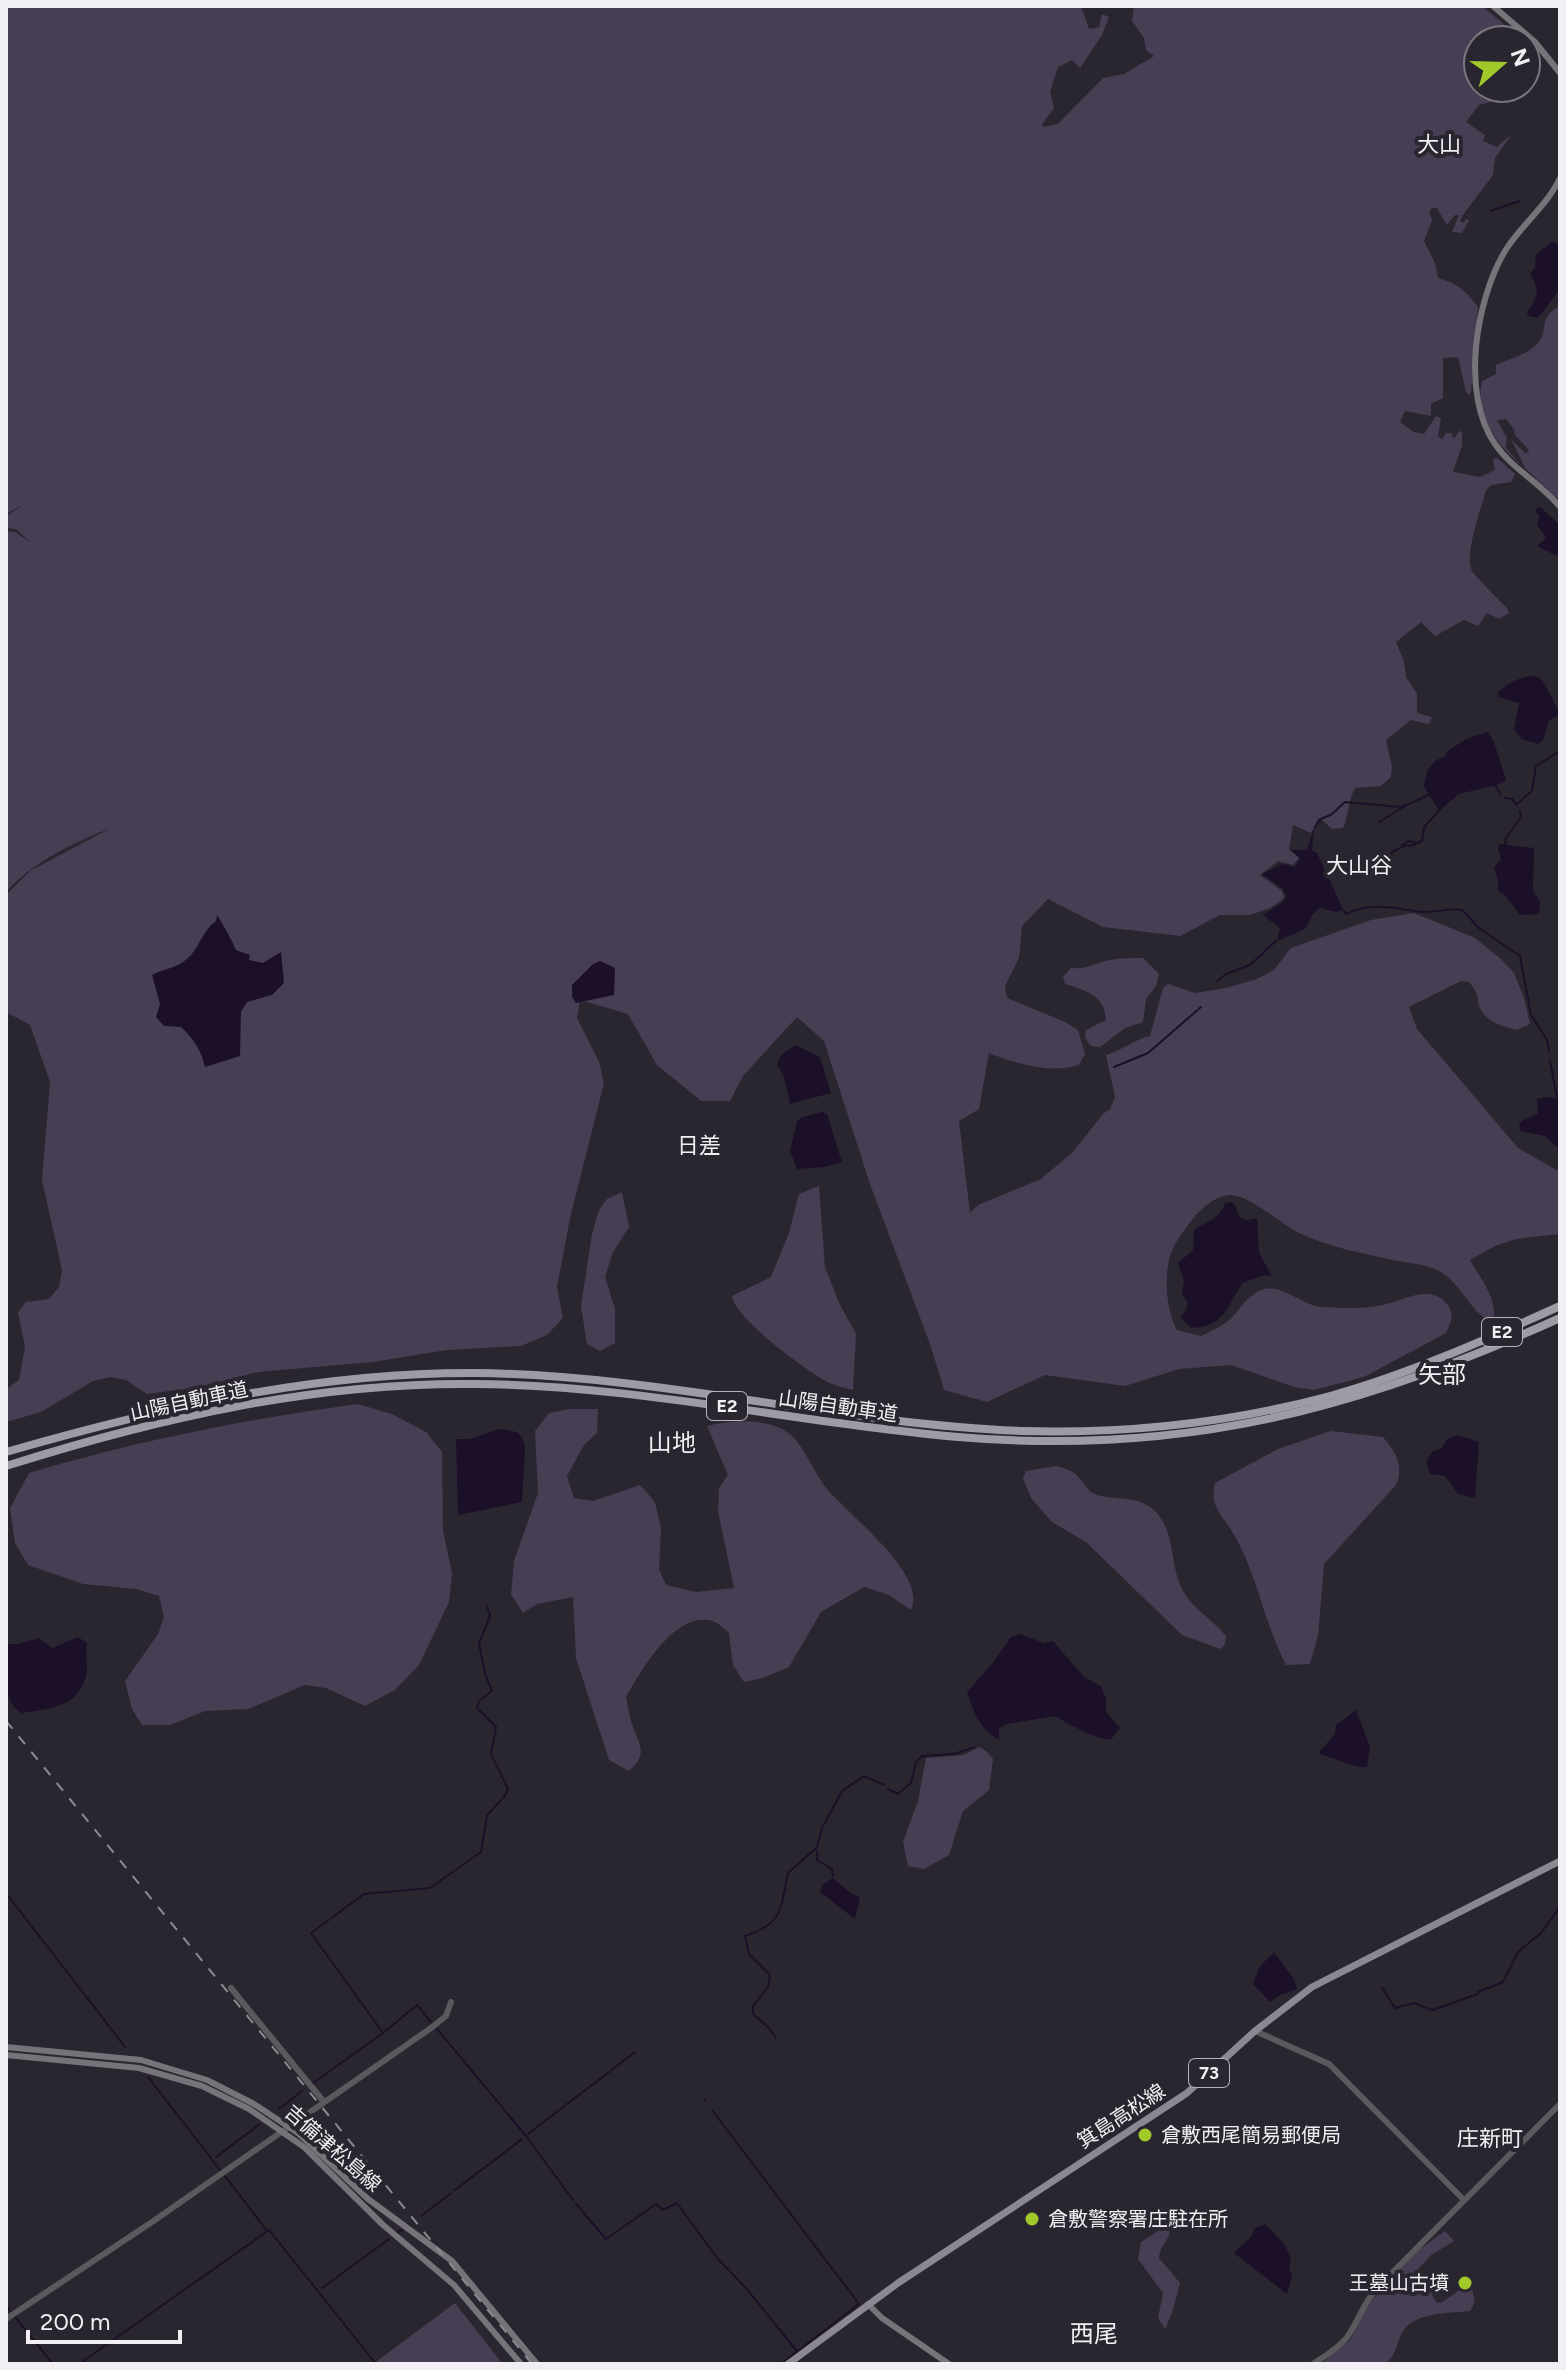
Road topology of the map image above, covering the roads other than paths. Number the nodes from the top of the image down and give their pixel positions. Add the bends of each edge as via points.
1 (1493, 6) edge
2 (1560, 73) edge
3 (1560, 178) edge
4 (1560, 507) edge
5 (1560, 1306) edge
6 (1560, 1318) edge
7 (6, 1452) edge
8 (6, 1466) edge
9 (1560, 1861) edge
10 (231, 1988) dead end
11 (451, 2002) dead end
12 (1255, 2031) junction
13 (6, 2047) edge
14 (6, 2055) edge
15 (324, 2102) junction
16 (1560, 2104) edge
17 (286, 2128) junction
18 (1464, 2200) junction
19 (868, 2304) junction
20 (6, 2319) edge
21 (521, 2364) edge
22 (537, 2364) edge
23 (788, 2364) edge
24 (949, 2364) edge
25 (1313, 2364) edge

1 - 2 main road via 1535,42
3 - 4 main road via 1493,274 1481,316 1475,379 1479,411 1493,442
5 - 7 highway, 山陽自動車道 / E2 via 1444,1356 1332,1395 1223,1419 1132,1429 1020,1431 647,1385 461,1373 346,1379 227,1397
6 - 8 highway, 山陽自動車道 / E2 via 1447,1366 1334,1404 1174,1436 1023,1441 577,1388 420,1384 216,1410
9 - 12 main road, 箕島高松線 / 73 via 1312,1987
10 - 15 street
11 - 15 street via 446,2016
12 - 18 street via 1329,2064
12 - 19 main road, 箕島高松線 / 73 via 1187,2093
13 - 17 main road, 吉備津松島線 via 141,2060 175,2069 233,2092
14 - 17 main road, 吉備津松島線 via 111,2064 170,2076 228,2097
15 - 17 street
16 - 18 street
17 - 20 street
17 - 21 main road, 吉備津松島線 via 382,2224 454,2285
17 - 22 main road, 吉備津松島線 via 309,2142 368,2199 452,2261
18 - 25 street via 1371,2295 1341,2343
19 - 23 main road, 箕島高松線 / 73
19 - 24 main road

